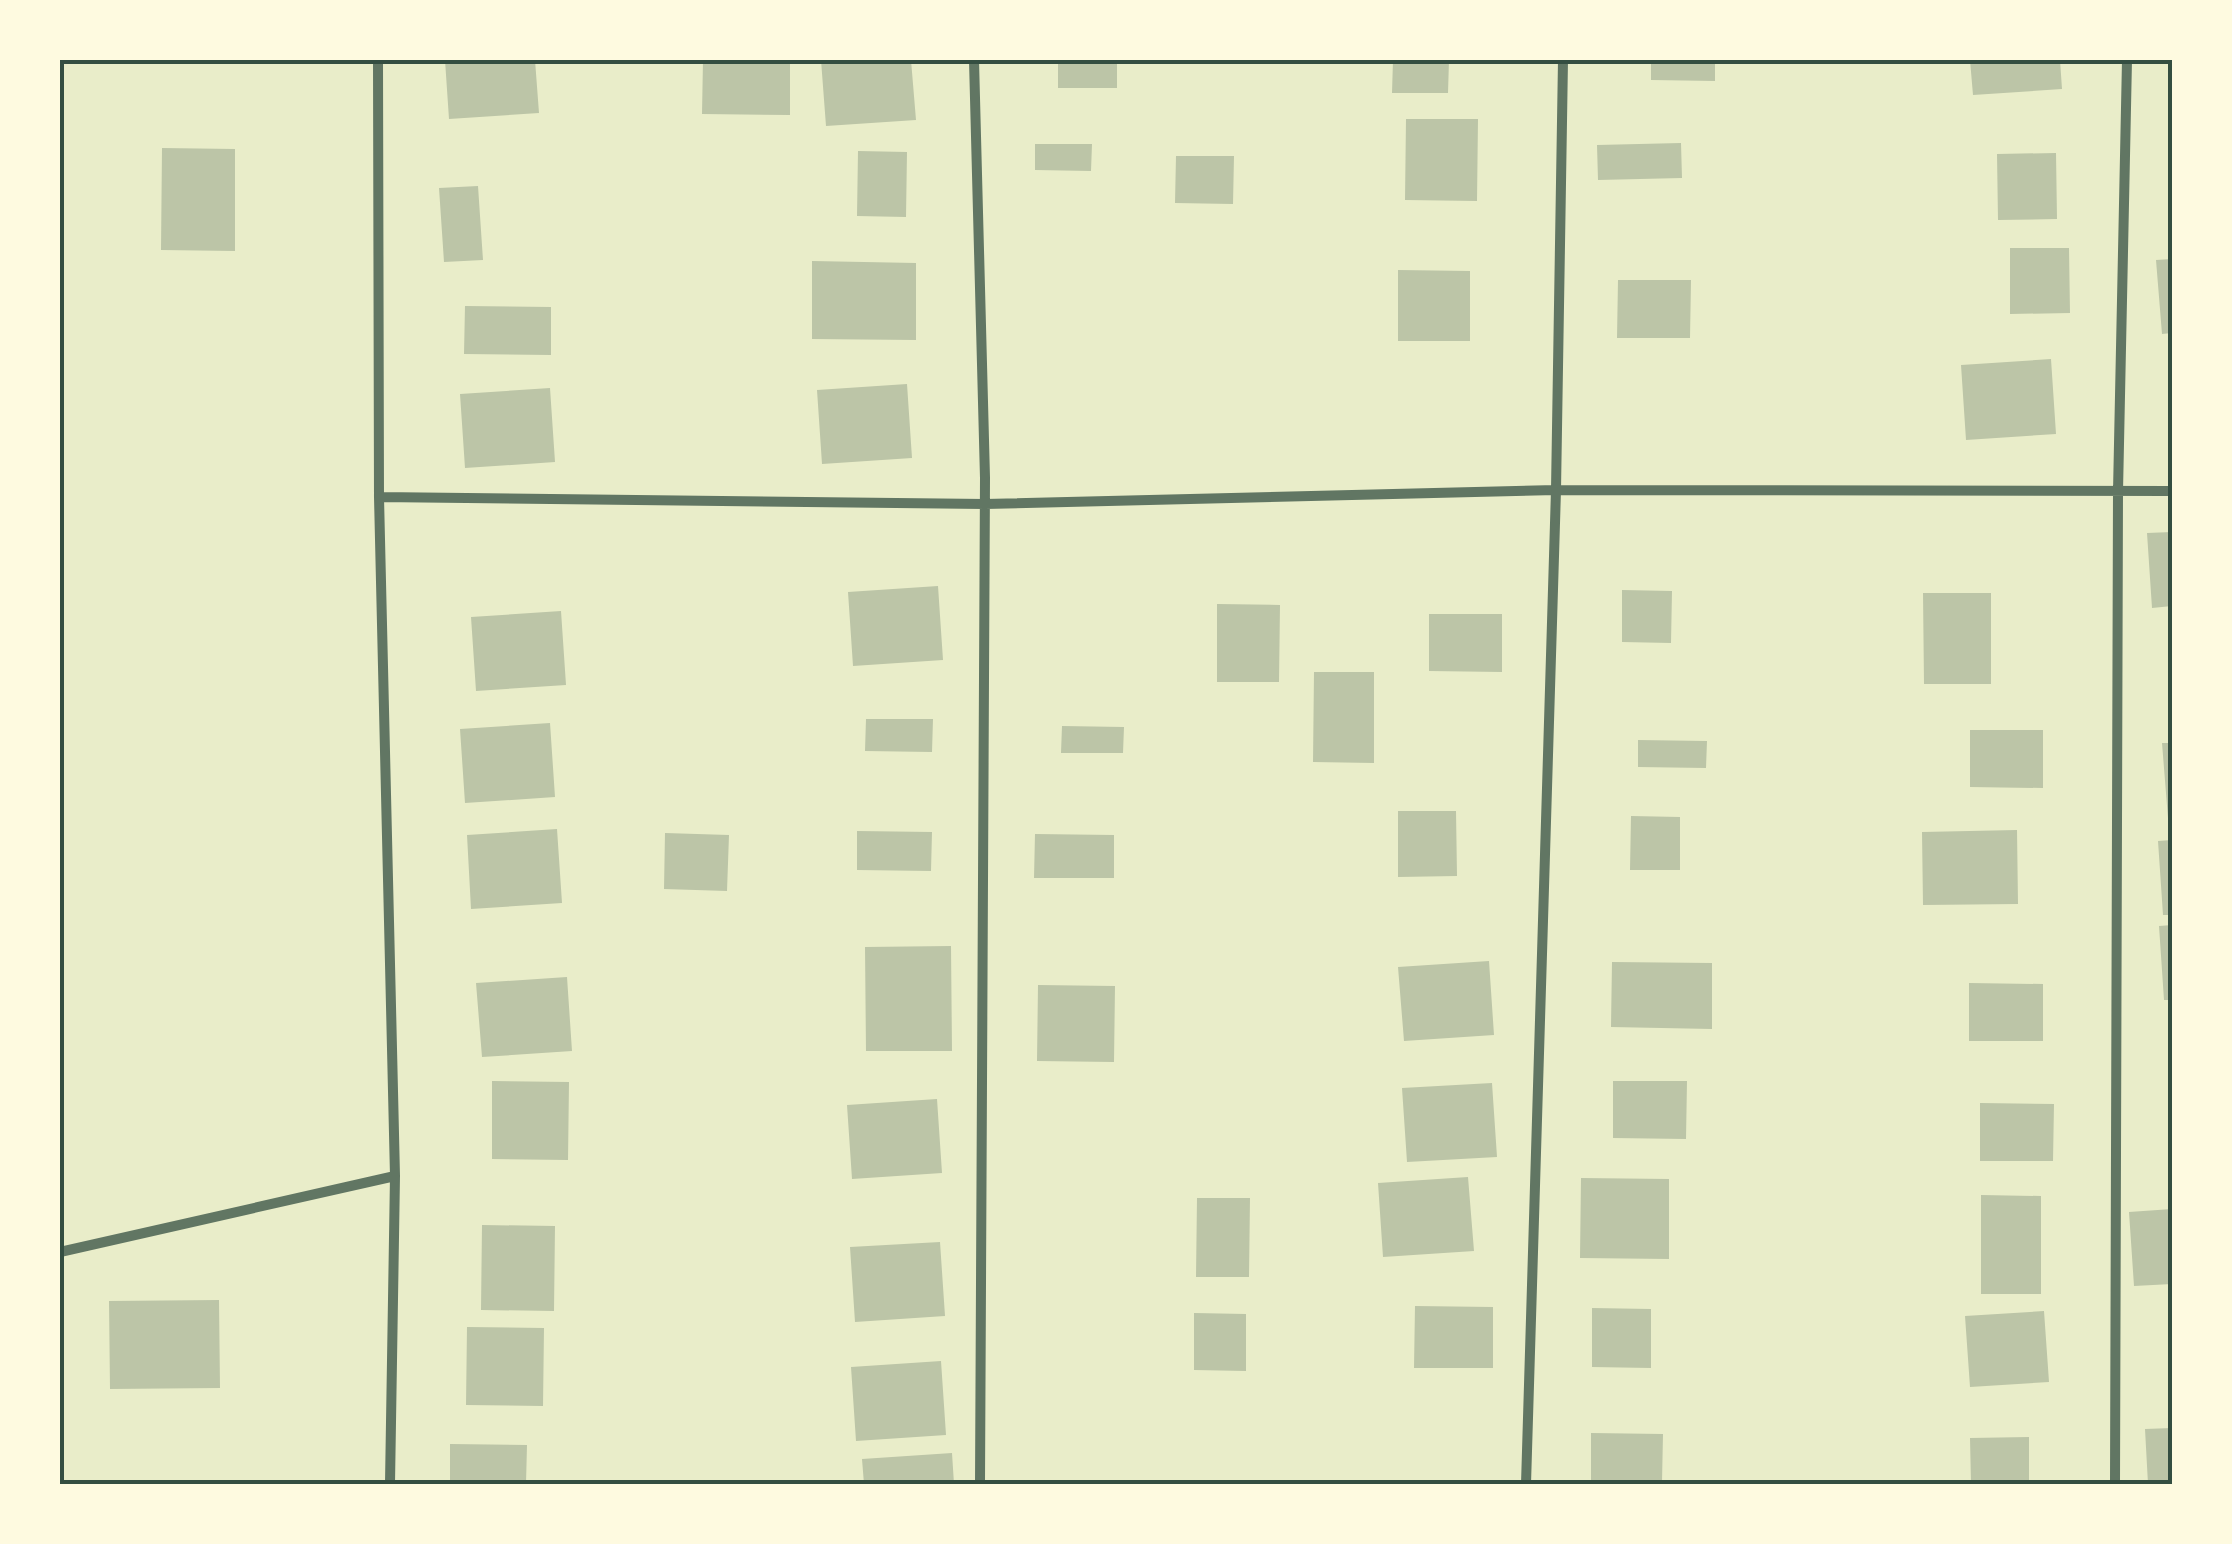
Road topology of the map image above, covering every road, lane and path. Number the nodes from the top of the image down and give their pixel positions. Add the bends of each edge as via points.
1 (378, 60) edge
2 (974, 60) edge
3 (1563, 60) edge
4 (2127, 60) edge
5 (1556, 490) junction
6 (2172, 491) edge
7 (2118, 492) junction
8 (379, 497) junction
9 (986, 504) junction
10 (395, 1176) junction
11 (60, 1252) edge
12 (390, 1484) edge
13 (980, 1484) edge
14 (1526, 1484) edge
15 (2114, 1484) edge

1 - 8 street
2 - 9 street
3 - 5 street
4 - 7 street
5 - 7 street
5 - 9 street
5 - 14 street
6 - 7 street
7 - 15 street
8 - 9 street
8 - 10 street
9 - 13 street
10 - 11 street
10 - 12 street

